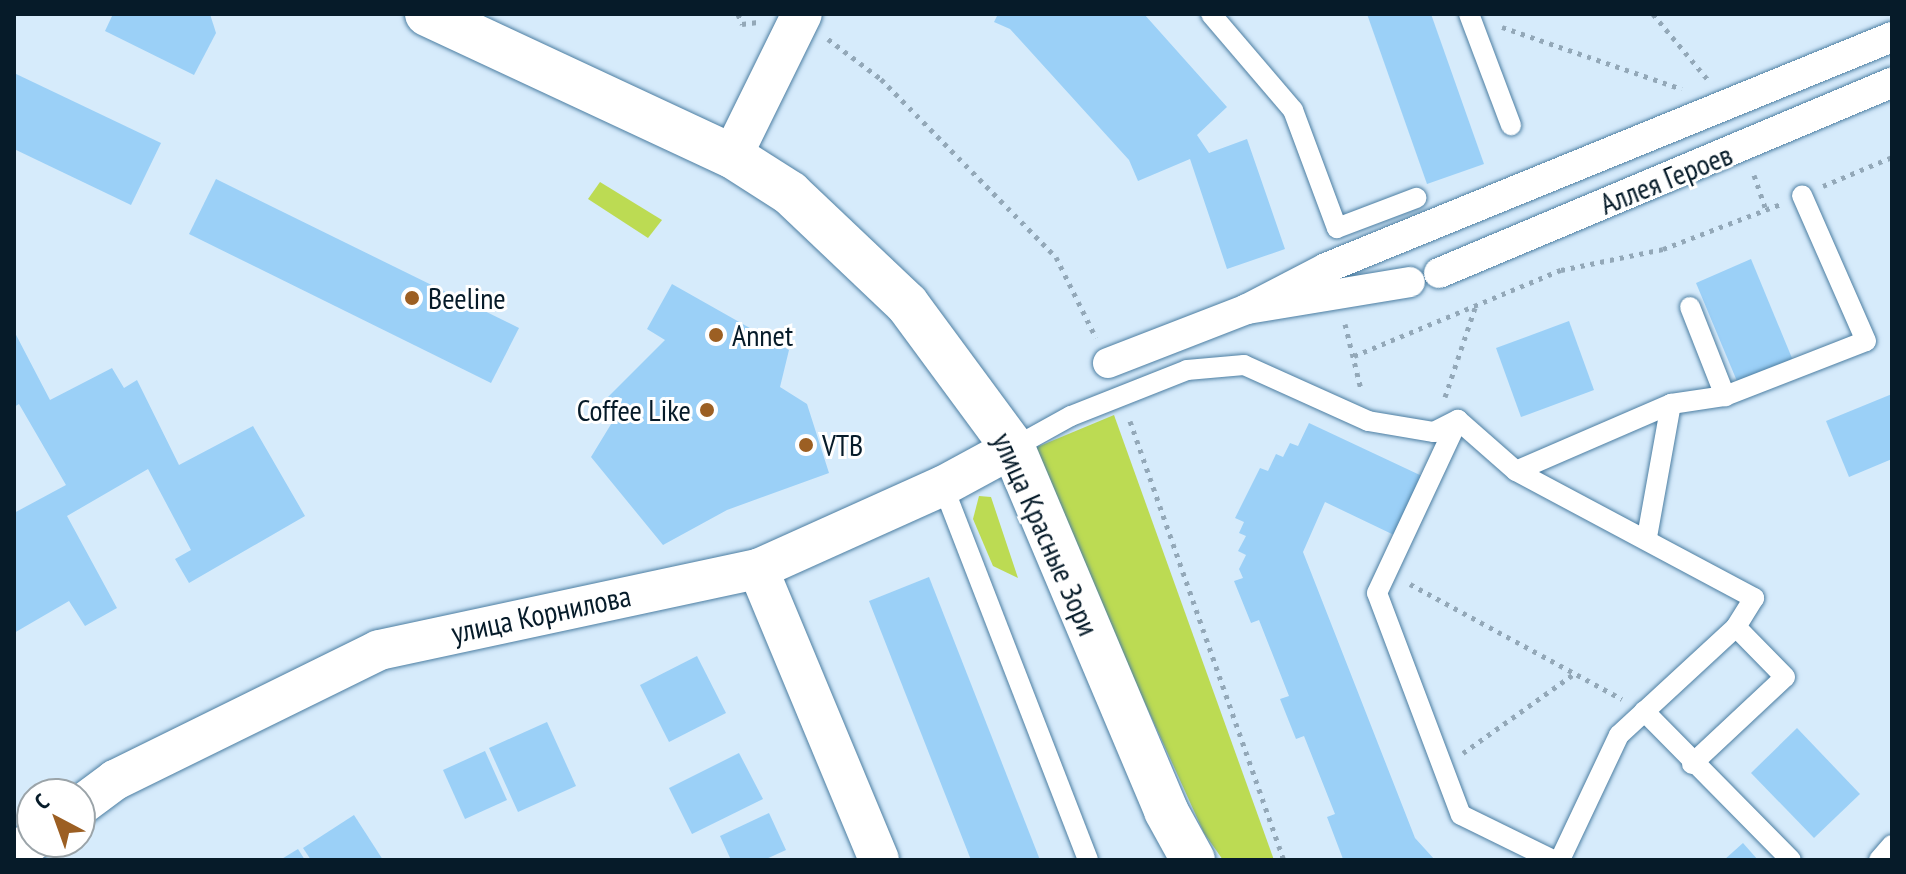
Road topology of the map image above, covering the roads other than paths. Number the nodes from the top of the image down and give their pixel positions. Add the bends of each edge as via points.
1 (427, 14) edge
2 (1211, 14) edge
3 (801, 15) edge
4 (1472, 23) edge
5 (1892, 37) edge
6 (1892, 83) edge
7 (1511, 125) dead end
8 (732, 156) junction
9 (1802, 195) road end
10 (1416, 198) dead end
11 (1439, 273) dead end
12 (1410, 282) dead end
13 (1690, 307) dead end
14 (1247, 309) junction
15 (1108, 363) road end
16 (1725, 396) junction
17 (1671, 404) junction
18 (1458, 420) junction
19 (1013, 448) junction
20 (1516, 471) junction
21 (943, 486) junction
22 (1647, 537) junction
23 (758, 569) junction
24 (1736, 627) junction
25 (1644, 711) junction
26 (1692, 764) junction
27 (96, 794) edge
28 (1892, 845) edge
29 (879, 860) edge
30 (1088, 860) edge
31 (1193, 860) edge
32 (1553, 860) edge
33 (1560, 860) edge
34 (1791, 860) edge
35 (1879, 860) edge

1 - 8 main road, улица Красные Зори
2 - 10 lane via 1293,110 1337,228
3 - 8 street
4 - 7 lane
5 - 14 street via 1326,268
6 - 11 street, Аллея Героев
8 - 19 main road, улица Красные Зори via 790,193 907,304
9 - 16 lane via 1866,341
12 - 14 street
13 - 16 lane
14 - 15 street
16 - 17 lane
17 - 20 lane
17 - 22 lane
18 - 19 lane via 1434,432 1368,421 1244,365 1187,370
18 - 20 lane
18 - 32 lane via 1377,593 1461,815
19 - 21 street, улица Корнилова
19 - 31 main road, улица Красные Зори via 1166,811
20 - 22 lane
21 - 23 street, улица Корнилова
21 - 30 lane
22 - 24 lane via 1754,598
23 - 27 street, улица Корнилова via 379,650
23 - 29 street
24 - 25 lane
24 - 26 lane via 1785,677
25 - 26 lane
25 - 33 lane via 1619,735
26 - 34 lane
28 - 35 lane

